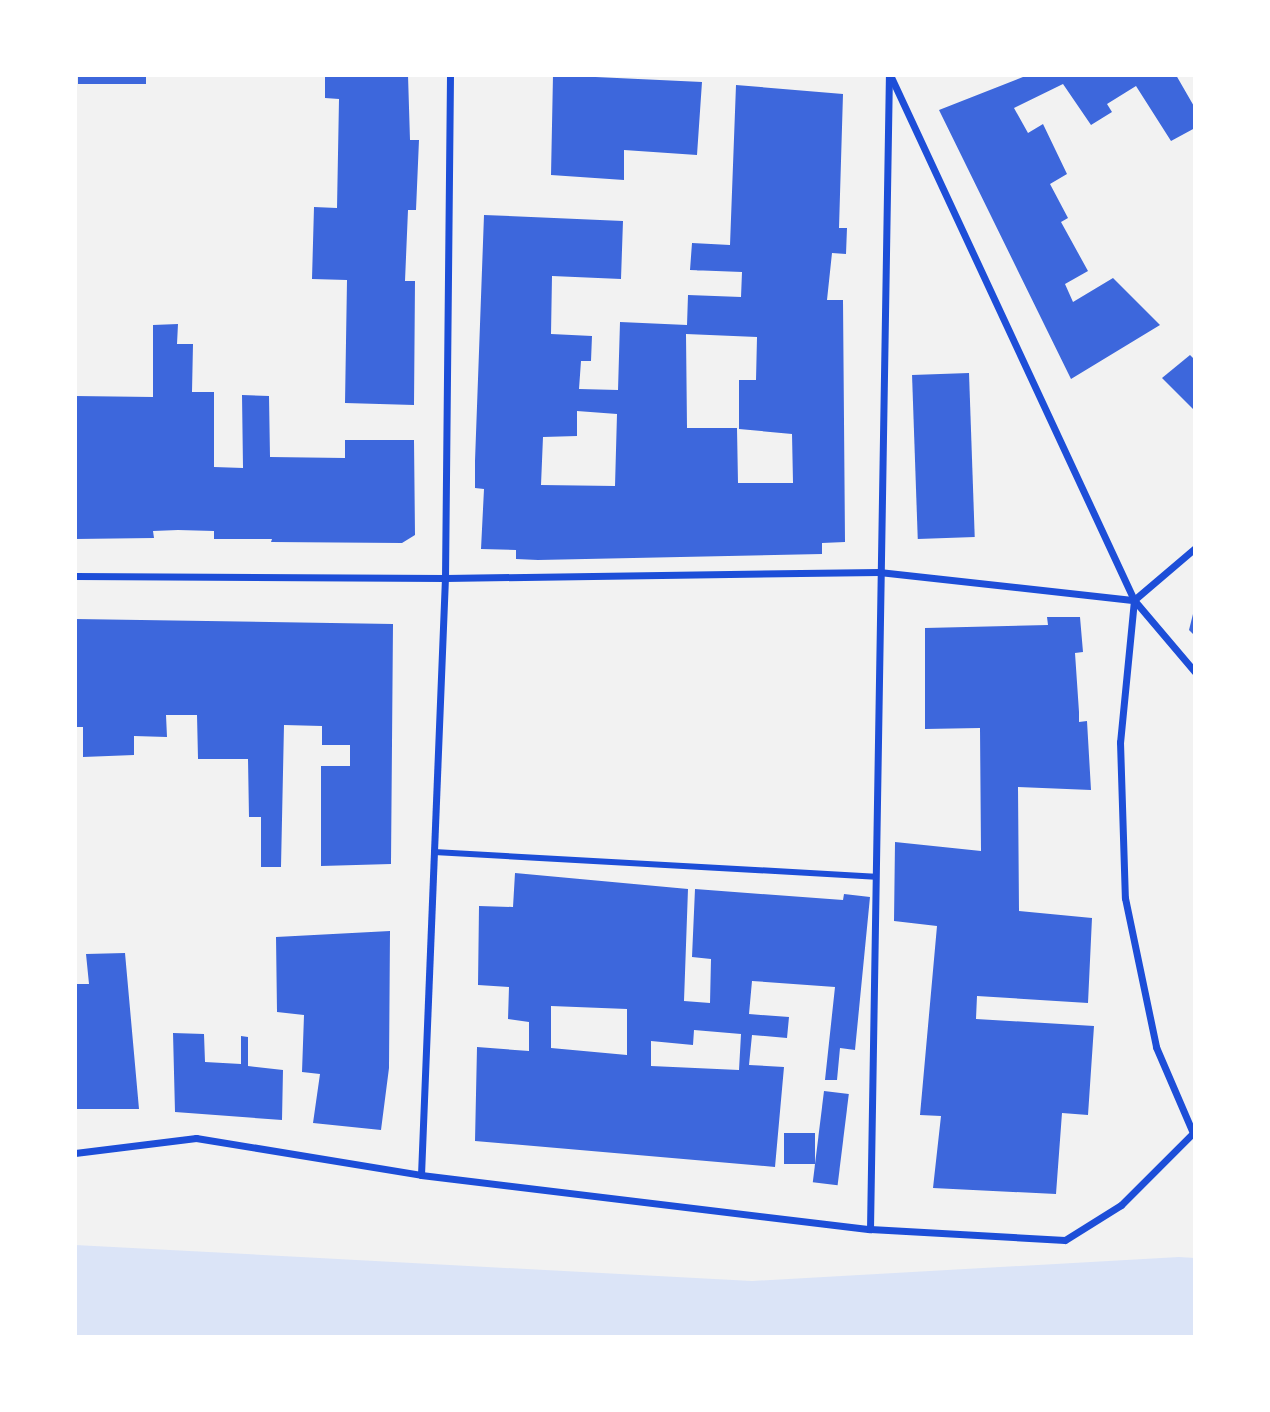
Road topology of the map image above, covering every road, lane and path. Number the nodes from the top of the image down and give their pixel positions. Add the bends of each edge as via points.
1 (450, 75) edge
2 (890, 75) edge
3 (1195, 548) edge
4 (879, 572) junction
5 (75, 576) edge
6 (445, 578) junction
7 (1134, 600) junction
8 (1195, 673) edge
9 (434, 852) junction
10 (875, 877) junction
11 (1194, 1133) edge
12 (75, 1153) edge
13 (421, 1175) junction
14 (870, 1229) junction

1 - 6 street
2 - 4 street
2 - 7 street
3 - 7 street
4 - 6 street
4 - 7 street
4 - 10 street
5 - 6 street
6 - 9 street
7 - 8 street
7 - 11 street via 1120,742 1125,898 1156,1047
9 - 10 street
9 - 13 street
10 - 14 street
11 - 14 street via 1121,1205 1065,1240
12 - 13 street via 196,1138
13 - 14 street

